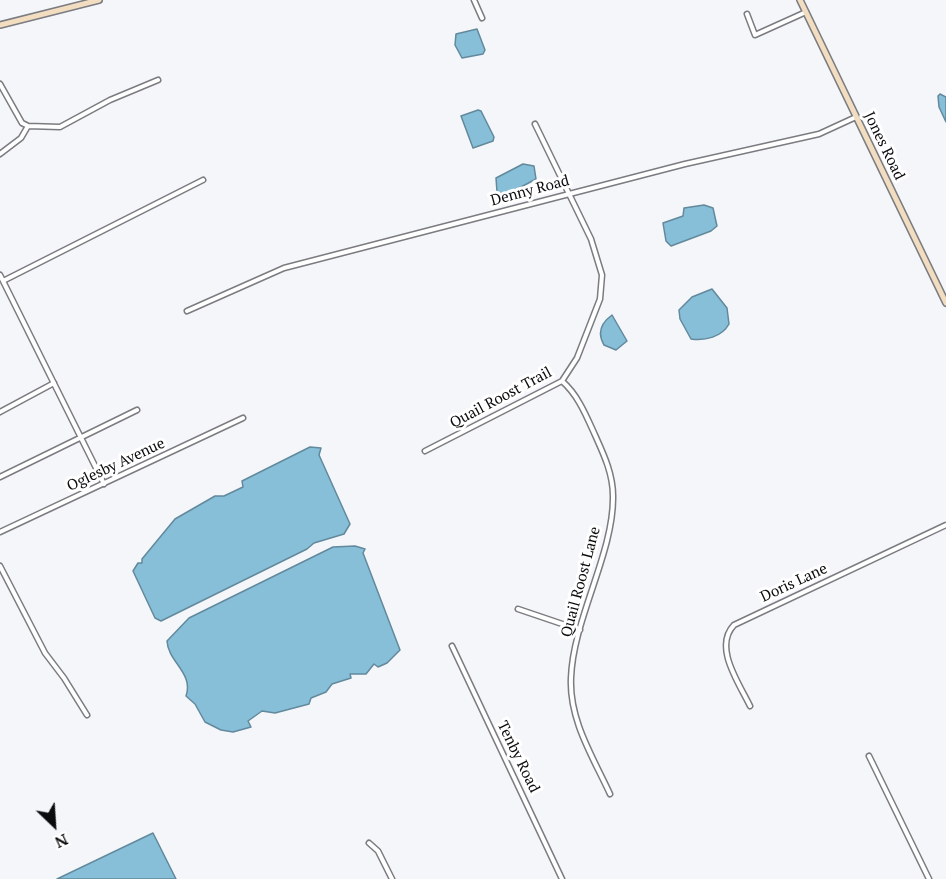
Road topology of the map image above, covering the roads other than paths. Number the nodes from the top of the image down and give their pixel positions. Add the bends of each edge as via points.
1 (99, 0) edge
2 (474, 0) edge
3 (800, 0) edge
4 (806, 12) junction
5 (747, 14) dead end
6 (482, 18) dead end
7 (0, 26) edge
8 (158, 80) dead end
9 (0, 84) edge
10 (856, 117) junction
11 (535, 124) dead end
12 (28, 126) junction
13 (0, 154) edge
14 (203, 180) dead end
15 (569, 194) junction
16 (0, 275) edge
17 (3, 281) junction
18 (946, 303) edge
19 (187, 311) dead end
20 (562, 381) junction
21 (54, 383) junction
22 (137, 410) dead end
23 (0, 412) edge
24 (243, 418) dead end
25 (81, 437) junction
26 (425, 452) dead end
27 (0, 477) edge
28 (104, 484) junction
29 (946, 525) edge
30 (0, 532) edge
31 (0, 566) edge
32 (518, 609) dead end
33 (580, 630) junction
34 (452, 646) dead end
35 (750, 706) dead end
36 (87, 716) dead end
37 (869, 756) dead end
38 (610, 794) dead end
39 (369, 843) dead end
40 (392, 879) edge
41 (562, 879) edge
42 (929, 879) edge

1 - 7 street
2 - 6 street
3 - 4 street, Jones Road
4 - 5 street via 755,35
4 - 10 street, Jones Road
8 - 12 street via 60,127
9 - 12 street via 14,113
10 - 15 street, Denny Road via 819,134
10 - 18 street, Jones Road
11 - 15 street, Quail Roost Trail
12 - 13 street via 21,138
14 - 17 street
15 - 19 street, Denny Road via 284,268
15 - 20 street, Quail Roost Trail via 598,260 602,285 577,358
16 - 17 street
17 - 21 street
20 - 26 street, Quail Roost Trail
20 - 33 street, Quail Roost Lane via 574,394 595,435 607,463 613,496 611,518
21 - 23 street
21 - 25 street
22 - 25 street
24 - 28 street, Oglesby Avenue
25 - 27 street
25 - 28 street
28 - 30 street, Oglesby Avenue
29 - 35 street, Doris Lane via 734,625 727,634 725,651
31 - 36 street via 45,653
32 - 33 street
33 - 38 street, Quail Roost Lane via 571,680 573,708
34 - 41 street, Tenby Road
37 - 42 street
39 - 40 street via 378,851

